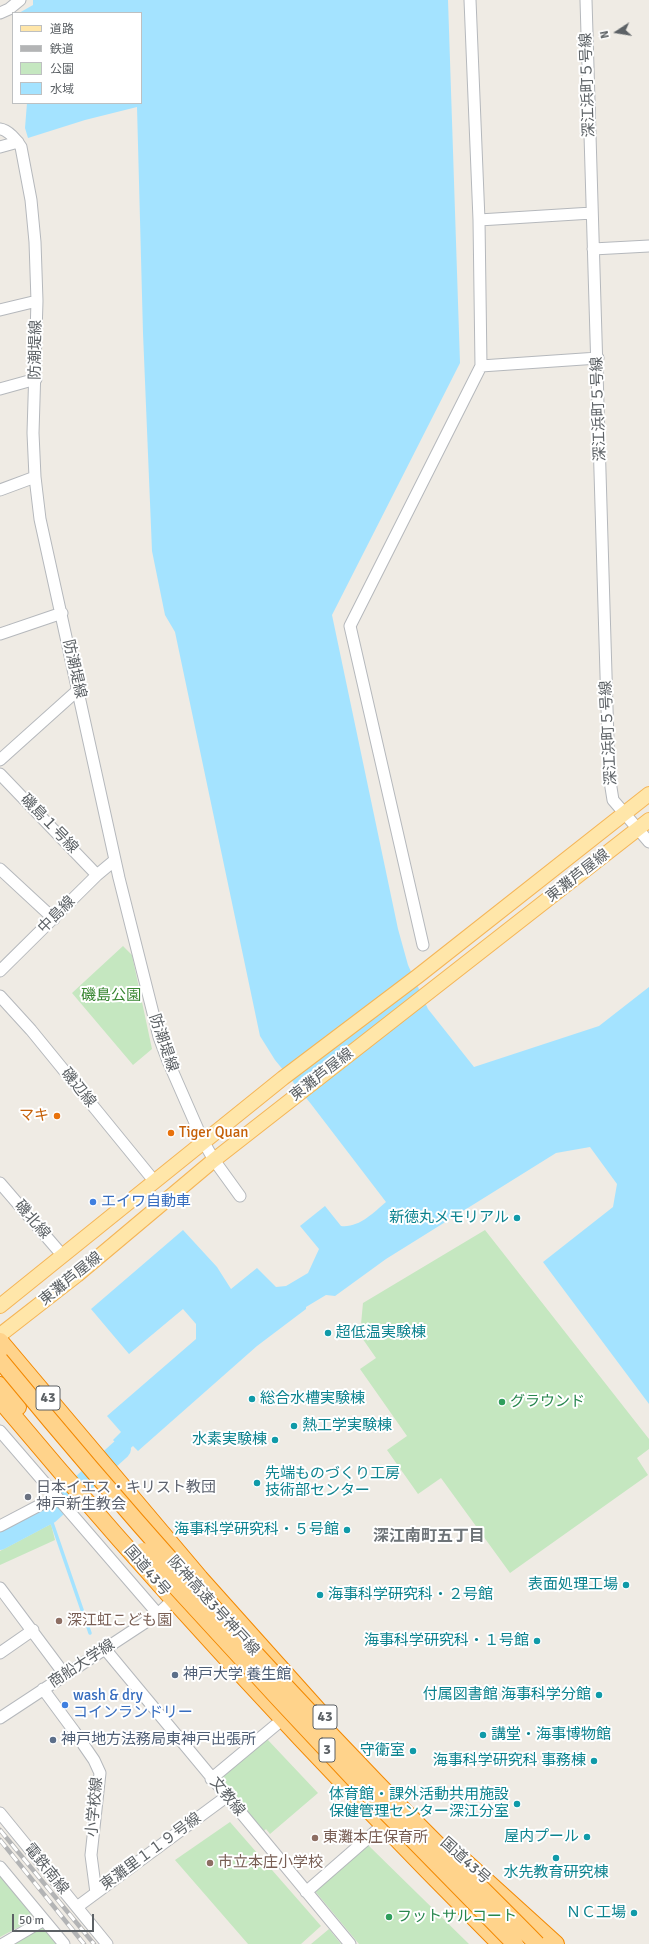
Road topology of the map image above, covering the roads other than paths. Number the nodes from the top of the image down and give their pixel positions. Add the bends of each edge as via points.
1 (20, 0) edge
2 (470, 0) edge
3 (586, 0) edge
4 (0, 13) edge
5 (0, 129) edge
6 (18, 142) junction
7 (0, 147) edge
8 (592, 213) junction
9 (479, 220) junction
10 (649, 246) edge
11 (593, 249) junction
12 (37, 301) junction
13 (0, 310) edge
14 (598, 358) junction
15 (481, 366) junction
16 (36, 379) junction
17 (0, 390) edge
18 (35, 477) junction
19 (0, 490) edge
20 (62, 613) junction
21 (0, 634) edge
22 (79, 689) junction
23 (0, 760) edge
24 (0, 774) edge
25 (649, 794) edge
26 (624, 813) junction
27 (649, 820) edge
28 (638, 829) junction
29 (649, 842) edge
30 (115, 860) junction
31 (0, 869) edge
32 (97, 875) junction
33 (54, 919) junction
34 (423, 945) dead end
35 (0, 971) edge
36 (0, 996) edge
37 (204, 1141) junction
38 (214, 1160) junction
39 (155, 1182) junction
40 (0, 1183) edge
41 (240, 1196) dead end
42 (63, 1256) junction
43 (0, 1306) edge
44 (0, 1335) edge
45 (0, 1341) edge
46 (0, 1360) edge
47 (0, 1385) edge
48 (0, 1400) edge
49 (0, 1431) edge
50 (69, 1482) junction
51 (53, 1493) junction
52 (40, 1505) dead end
53 (0, 1526) edge
54 (200, 1578) junction
55 (0, 1588) edge
56 (173, 1600) junction
57 (158, 1614) junction
58 (33, 1630) junction
59 (105, 1649) junction
60 (0, 1653) edge
61 (65, 1675) junction
62 (43, 1689) junction
63 (0, 1718) edge
64 (283, 1719) junction
65 (211, 1779) junction
66 (226, 1797) junction
67 (0, 1813) edge
68 (384, 1824) junction
69 (0, 1867) edge
70 (306, 1892) junction
71 (96, 1893) junction
72 (77, 1907) junction
73 (44, 1920) junction
74 (498, 1943) edge
75 (553, 1943) edge
76 (3, 1944) edge
77 (64, 1944) edge
78 (107, 1944) edge
79 (350, 1944) edge
80 (515, 1944) edge

1 - 4 street
2 - 9 street
3 - 8 street, 深江浜町５号線
5 - 6 street
6 - 7 street
6 - 12 street, 防潮堤線 via 31,200
8 - 9 street
8 - 11 street, 深江浜町５号線
9 - 15 street
10 - 11 street
11 - 14 street, 深江浜町５号線
12 - 13 street
12 - 16 street, 防潮堤線
14 - 15 street
14 - 26 street, 深江浜町５号線 via 609,775 613,800
15 - 34 street via 350,626
16 - 17 street
16 - 18 street, 防潮堤線 via 33,433
18 - 19 street
18 - 20 street, 防潮堤線 via 40,519
20 - 21 street
20 - 22 street, 防潮堤線
22 - 23 street
22 - 30 street, 防潮堤線
24 - 32 street, 磯島１号線
25 - 26 main road, 東灘芦屋線
26 - 28 street, 深江浜町５号線
26 - 37 main road, 東灘芦屋線
27 - 28 main road, 東灘芦屋線
28 - 29 street, 深江浜町５号線
28 - 38 main road, 東灘芦屋線
30 - 32 street, 中島線
30 - 37 street, 防潮堤線 via 159,1036
31 - 33 street
32 - 33 street, 中島線
33 - 35 street, 中島線
36 - 39 street, 磯辺線 via 31,1030
37 - 38 street, 防潮堤線
37 - 39 main road, 東灘芦屋線
38 - 41 street, 防潮堤線
38 - 44 main road, 東灘芦屋線 via 77,1275
39 - 42 main road, 東灘芦屋線
40 - 42 street, 磯北線
42 - 43 main road, 東灘芦屋線
45 - 54 highway, 国道43号 / 43
46 - 75 highway, 阪神高速3号神戸線 / 3, bridge via 154,1541 378,1784
47 - 80 highway, 阪神高速3号神戸線 / 3, bridge via 138,1545 267,1687
48 - 50 highway, 国道43号 / 43
49 - 51 street
50 - 51 street
50 - 56 highway, 国道43号 / 43
51 - 57 street
52 - 53 street
54 - 56 street, 商船大学線
54 - 75 highway, 国道43号 / 43 via 370,1768 448,1846
55 - 58 street
56 - 57 street, 商船大学線
56 - 64 highway, 国道43号 / 43
57 - 59 street, 商船大学線
58 - 60 street
58 - 61 street
59 - 61 street, 商船大学線
59 - 65 street, 文教線
61 - 62 street, 商船大学線
62 - 63 street, 商船大学線
62 - 71 street, 小学校線 via 94,1760 100,1773 91,1855
64 - 65 street
64 - 68 highway, 国道43号 / 43
65 - 66 street, 文教線
66 - 70 street, 文教線
66 - 71 street, 東灘里１１９号線
67 - 72 street, 電鉄南線
68 - 70 street
68 - 74 highway, 国道43号 / 43
69 - 73 street
70 - 79 street, 文教線
71 - 72 street, 東灘里１１９号線
72 - 78 street, 電鉄南線
73 - 76 street
73 - 77 street

